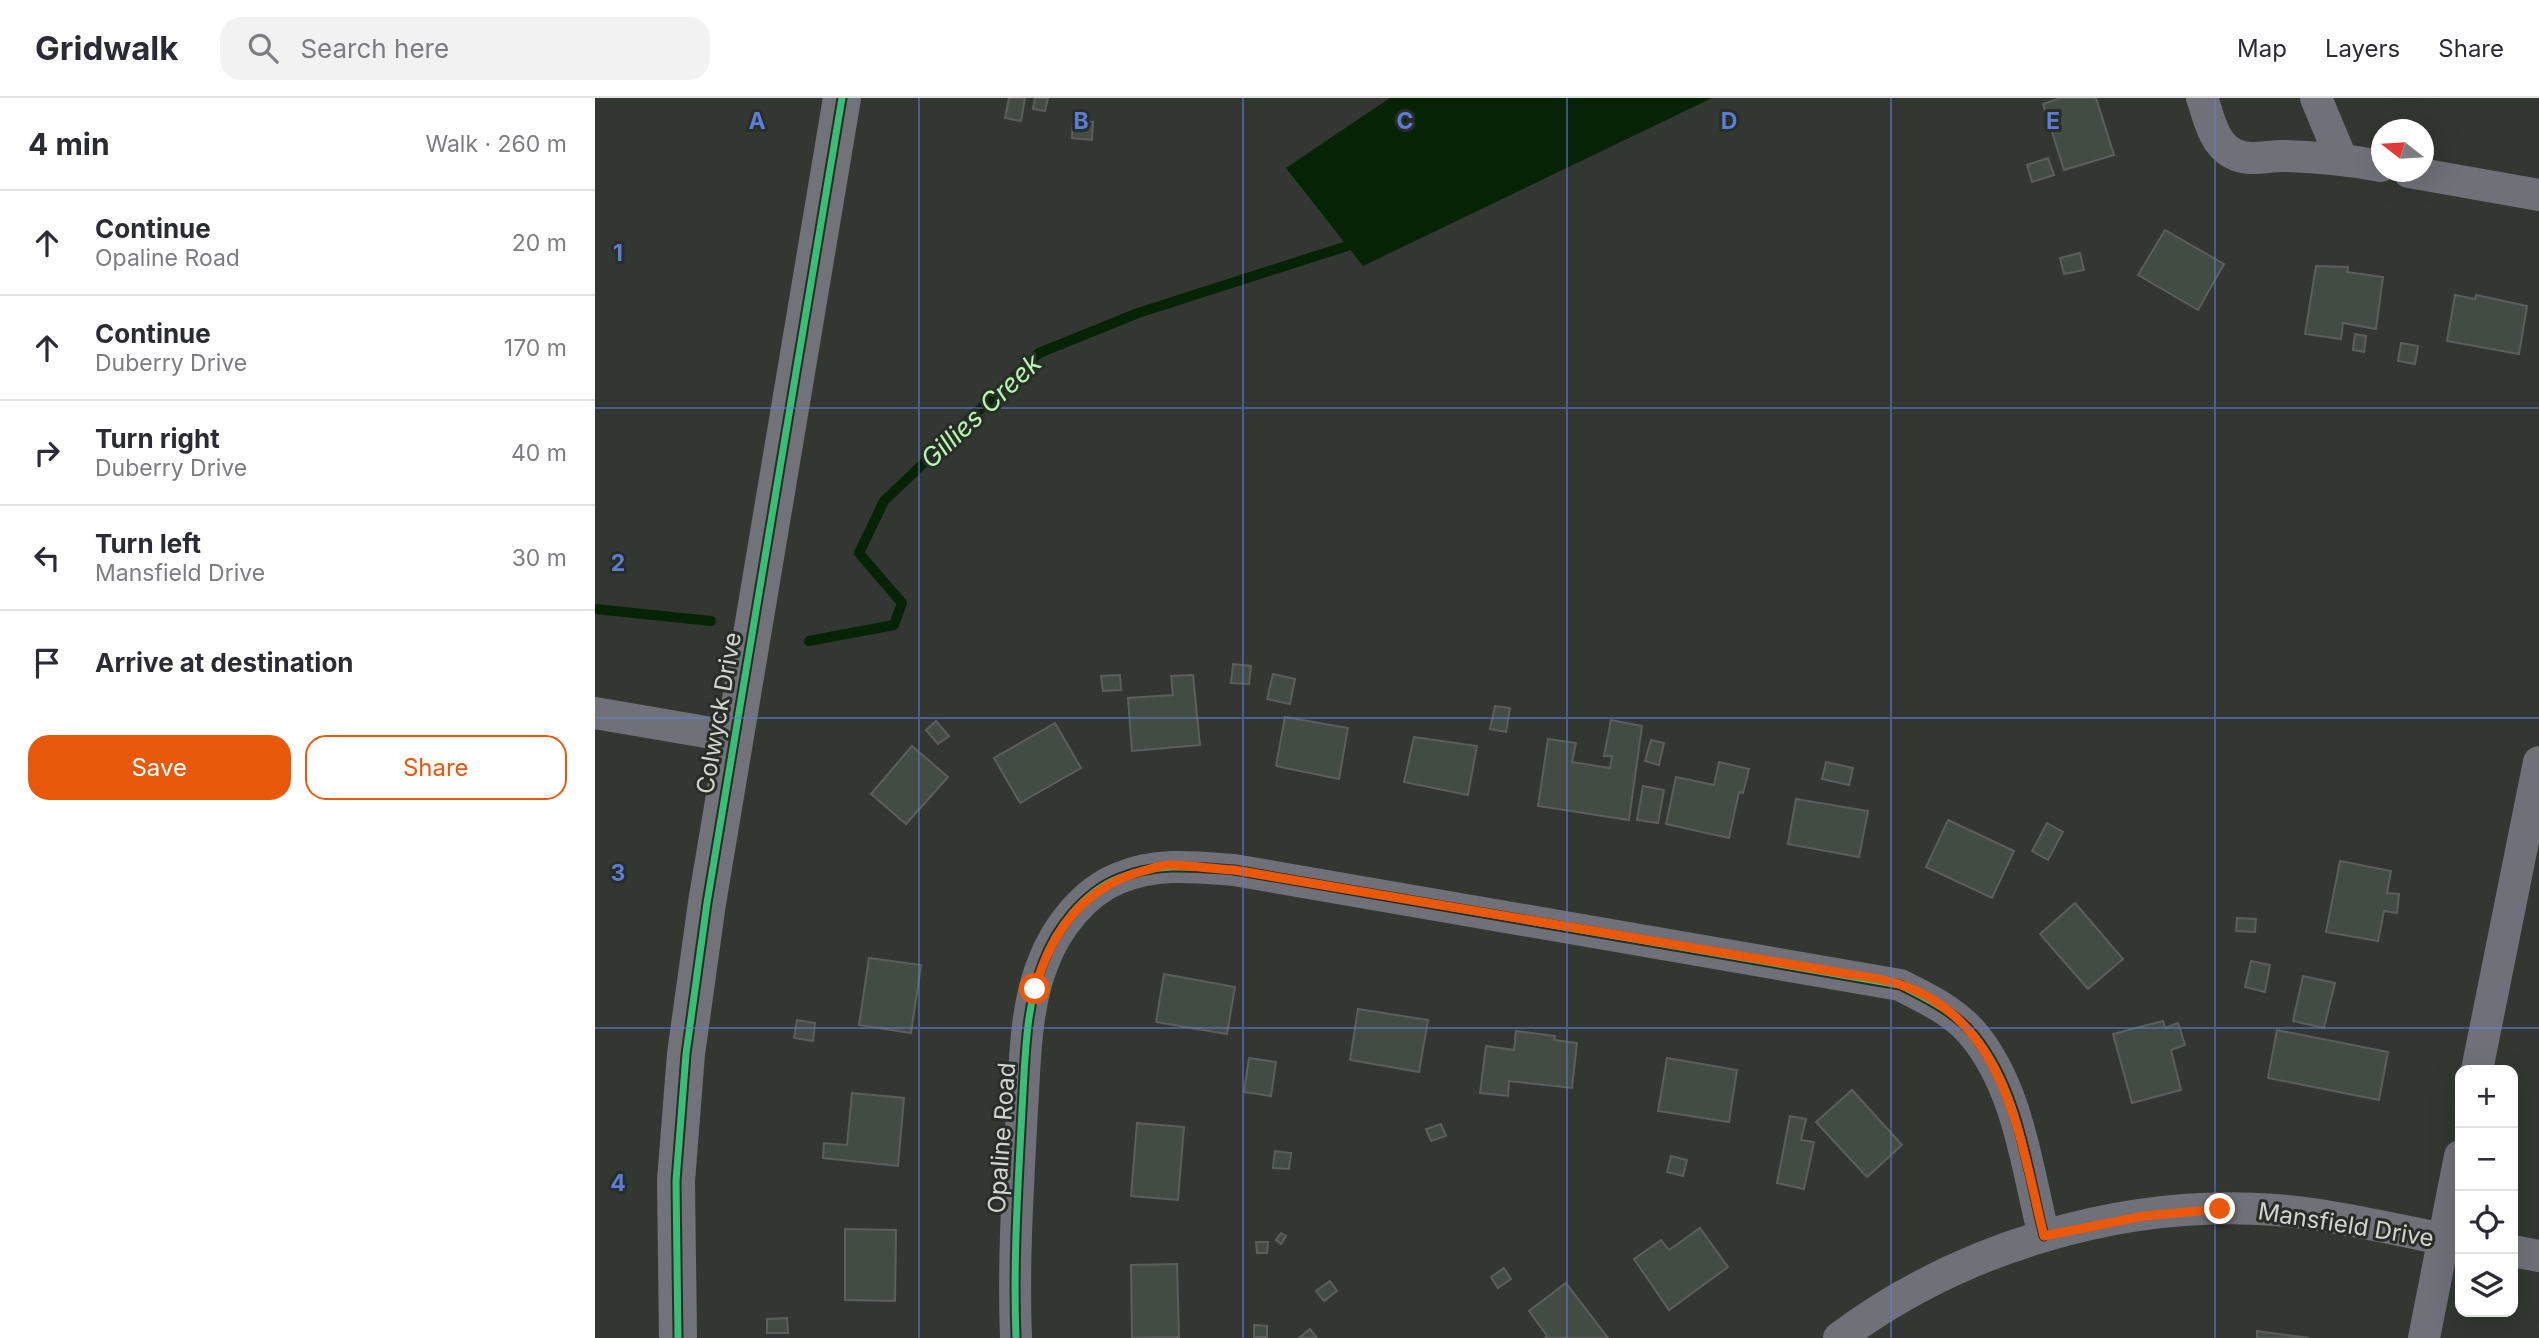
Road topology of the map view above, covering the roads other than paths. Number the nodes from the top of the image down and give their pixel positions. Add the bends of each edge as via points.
1 (842, 98) edge
2 (2202, 98) edge
3 (2316, 98) edge
4 (2341, 158) junction
5 (2371, 164) edge
6 (2434, 176) edge
7 (2539, 195) edge
8 (595, 713) edge
9 (735, 737) junction
10 (2539, 762) edge
11 (2478, 1065) edge
12 (2457, 1191) edge
13 (2044, 1236) junction
14 (2452, 1240) edge
15 (2518, 1252) edge
16 (2539, 1256) edge
17 (678, 1338) edge
18 (1016, 1338) edge
19 (1839, 1338) edge
20 (2424, 1338) edge

1 - 9 street, Colwyck Drive
2 - 4 street via 2214,134 2231,153 2253,160
3 - 4 street
4 - 5 street
6 - 7 street
8 - 9 street
9 - 17 street, Colwyck Drive via 686,1054 676,1181
10 - 11 street
12 - 14 street
13 - 14 street, Mansfield Drive via 2144,1216 2220,1209 2277,1210
13 - 18 street, Opaline Road via 2000,1073 1973,1034 1936,1002 1900,985 1234,870 1167,865 1118,878 1075,909 1042,963 1025,1068 1013,1260
13 - 19 street, Mansfield Drive via 1911,1292
14 - 20 street
15 - 16 street

